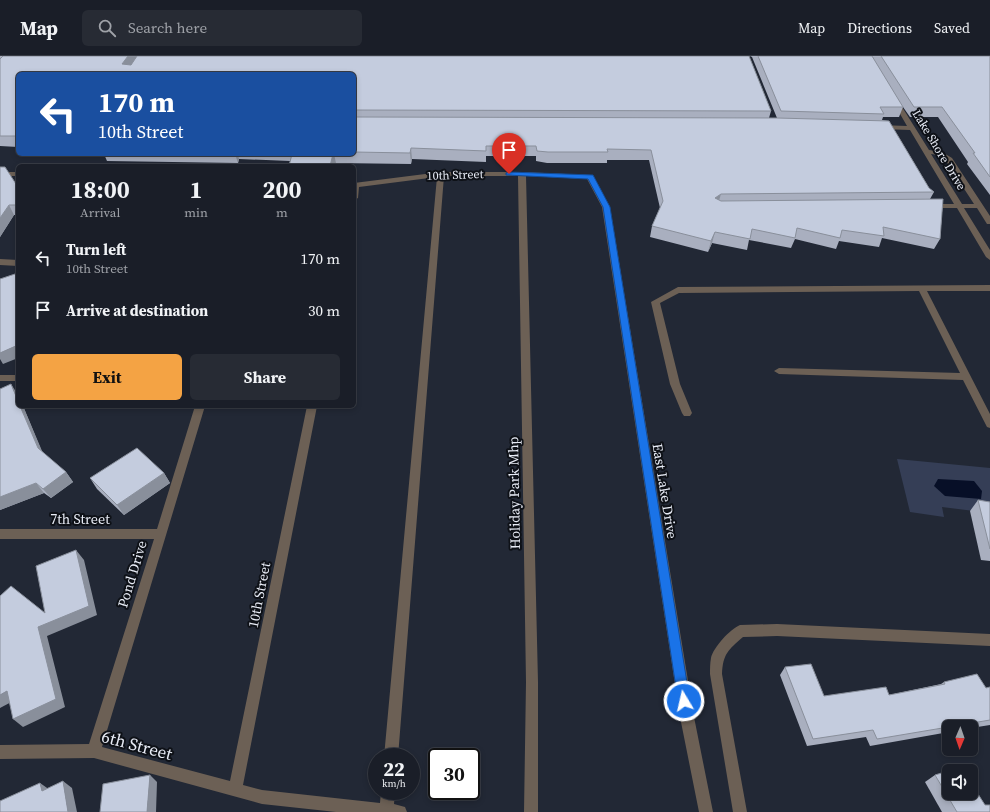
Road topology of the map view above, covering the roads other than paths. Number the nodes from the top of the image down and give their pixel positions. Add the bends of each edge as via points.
1 (892, 95) edge
2 (874, 127) edge
3 (912, 128) junction
4 (926, 152) junction
5 (0, 174) edge
6 (16, 174) edge
7 (441, 174) junction
8 (522, 174) junction
9 (590, 177) joint
10 (356, 186) edge
11 (920, 206) edge
12 (959, 206) junction
13 (979, 206) junction
14 (990, 222) edge
15 (990, 257) edge
16 (0, 262) edge
17 (16, 263) edge
18 (990, 288) edge
19 (922, 289) junction
20 (779, 372) dead end
21 (966, 377) junction
22 (0, 378) edge
23 (16, 378) edge
24 (199, 408) edge
25 (312, 408) edge
26 (687, 413) dead end
27 (990, 424) edge
28 (0, 534) edge
29 (160, 534) junction
30 (990, 640) edge
31 (392, 748) edge
32 (94, 751) junction
33 (0, 752) edge
34 (235, 790) junction
35 (387, 800) edge
36 (386, 811) junction
37 (400, 812) edge
38 (531, 812) edge
39 (706, 812) edge
40 (740, 812) edge

1 - 3 street, Lake Shore Drive
2 - 3 street
3 - 4 street, Lake Shore Drive
4 - 12 street, Lake Shore Drive
4 - 13 street via 940,153 949,160
5 - 6 street
7 - 8 street, 10th Street
7 - 10 street, 10th Street
7 - 31 street
8 - 9 street, 10th Street
8 - 38 street, Holiday Park Mhp via 532,682
9 - 39 street, East Lake Drive via 606,207 687,717
11 - 12 street
12 - 13 street
12 - 15 street, Lake Shore Drive
13 - 14 street
16 - 17 street
18 - 19 street
19 - 21 street
19 - 26 street via 678,290 656,302 675,384
20 - 21 street
21 - 27 street
22 - 23 street
24 - 29 street, Pond Drive
25 - 34 street, 10th Street
28 - 29 street, 7th Street
29 - 32 street, Pond Drive
30 - 40 street via 777,630 740,632 728,642 718,658 716,674
32 - 33 street, 6th Street
32 - 34 street, 6th Street
34 - 36 street, 6th Street via 262,797
35 - 36 street
36 - 37 street, 6th Street

